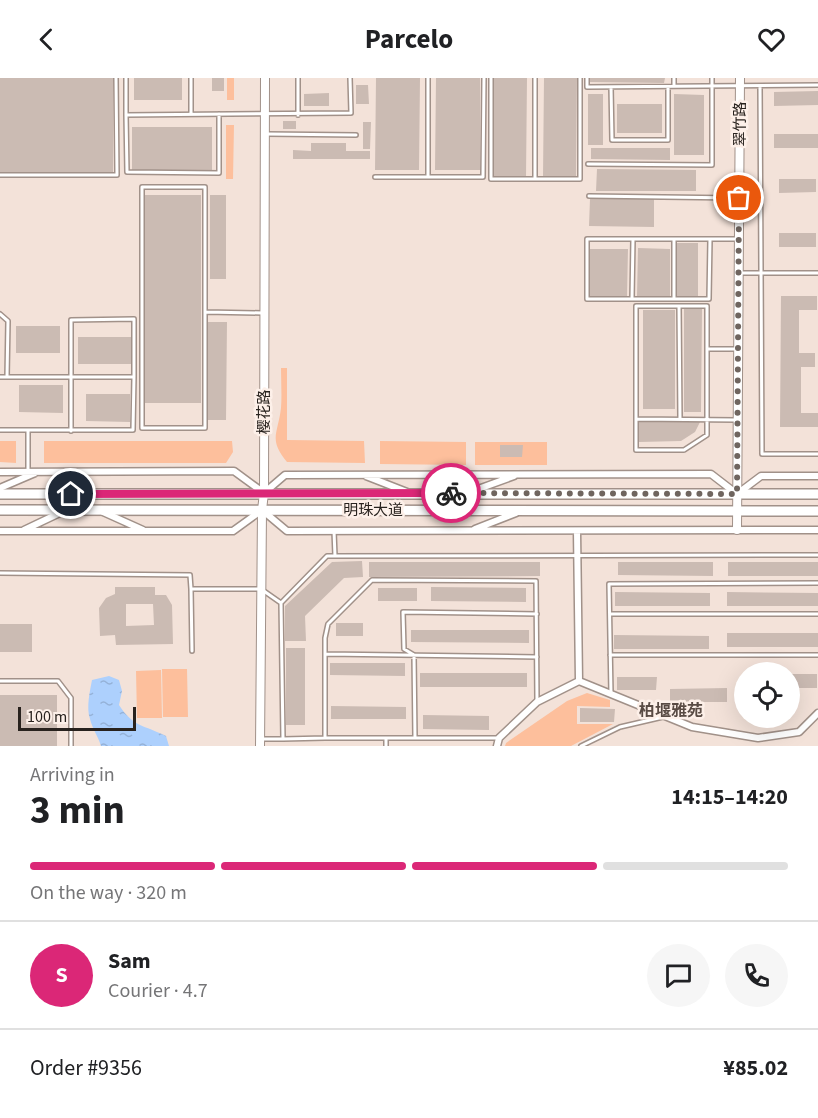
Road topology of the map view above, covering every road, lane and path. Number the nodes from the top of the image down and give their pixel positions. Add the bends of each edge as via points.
1 (116, 78) edge
2 (126, 78) edge
3 (191, 78) edge
4 (265, 78) edge
5 (297, 78) edge
6 (350, 78) edge
7 (428, 78) edge
8 (484, 78) edge
9 (491, 78) edge
10 (535, 78) edge
11 (580, 78) edge
12 (587, 78) edge
13 (674, 78) edge
14 (712, 78) edge
15 (740, 82) edge
16 (712, 86) junction
17 (760, 86) junction
18 (818, 86) edge
19 (611, 87) junction
20 (668, 87) junction
21 (674, 87) junction
22 (191, 114) junction
23 (219, 114) junction
24 (265, 114) junction
25 (298, 114) junction
26 (126, 115) junction
27 (265, 134) junction
28 (356, 135) dead end
29 (588, 164) dead end
30 (0, 175) edge
31 (375, 177) dead end
32 (428, 177) junction
33 (535, 179) junction
34 (590, 196) dead end
35 (739, 198) junction
36 (633, 239) junction
37 (674, 239) junction
38 (710, 239) junction
39 (739, 239) junction
40 (739, 273) junction
41 (761, 273) junction
42 (818, 273) edge
43 (632, 299) junction
44 (674, 299) junction
45 (680, 306) junction
46 (205, 312) junction
47 (264, 313) junction
48 (0, 314) edge
49 (707, 349) junction
50 (738, 349) junction
51 (0, 377) edge
52 (7, 377) junction
53 (70, 377) junction
54 (134, 377) junction
55 (636, 419) junction
56 (680, 419) junction
57 (707, 419) junction
58 (738, 420) junction
59 (0, 430) edge
60 (28, 430) junction
61 (71, 430) junction
62 (818, 454) edge
63 (0, 472) edge
64 (28, 472) junction
65 (38, 472) junction
66 (520, 474) junction
67 (362, 475) junction
68 (818, 476) edge
69 (0, 488) edge
70 (164, 493) junction
71 (264, 493) junction
72 (346, 493) junction
73 (410, 493) junction
74 (465, 493) junction
75 (0, 494) edge
76 (644, 494) junction
77 (737, 494) junction
78 (818, 494) edge
79 (0, 510) edge
80 (66, 510) junction
81 (100, 510) junction
82 (163, 510) junction
83 (262, 510) junction
84 (345, 510) junction
85 (522, 510) junction
86 (644, 510) junction
87 (737, 510) junction
88 (818, 511) edge
89 (737, 530) junction
90 (818, 530) edge
91 (0, 531) edge
92 (21, 531) junction
93 (146, 531) junction
94 (334, 531) junction
95 (472, 531) junction
96 (577, 531) junction
97 (578, 555) junction
98 (818, 555) edge
99 (334, 556) junction
100 (0, 573) edge
101 (818, 583) edge
102 (190, 589) junction
103 (261, 590) junction
104 (280, 603) junction
105 (537, 614) junction
106 (610, 614) junction
107 (818, 614) edge
108 (192, 651) dead end
109 (325, 654) junction
110 (610, 655) junction
111 (818, 655) edge
112 (414, 656) junction
113 (537, 657) junction
114 (0, 681) edge
115 (579, 681) junction
116 (611, 694) junction
117 (537, 702) junction
118 (818, 713) edge
119 (665, 716) junction
120 (325, 738) junction
121 (386, 738) junction
122 (415, 738) junction
123 (499, 738) junction
124 (758, 738) junction
125 (283, 739) junction
126 (260, 742) edge
127 (71, 746) edge
128 (386, 746) edge
129 (497, 746) edge
130 (581, 746) edge
131 (757, 746) edge

1 - 30 lane via 117,175
2 - 26 lane
3 - 22 lane
4 - 24 street, 樱花路
5 - 25 lane
6 - 25 lane via 351,113
7 - 32 lane
8 - 32 lane via 483,177
9 - 33 lane via 491,179
10 - 33 lane
11 - 33 lane via 580,179
12 - 19 lane via 587,87
13 - 21 lane
14 - 16 lane
15 - 16 lane
15 - 17 lane
15 - 35 street, 翠竹路
16 - 21 lane
16 - 29 lane via 712,165
17 - 18 lane
17 - 41 lane
19 - 20 lane
19 - 20 lane via 612,140 668,140
20 - 21 lane
22 - 23 lane
22 - 26 lane
23 - 24 lane
23 - 26 lane via 219,173 127,172
24 - 25 lane
24 - 27 street, 樱花路
27 - 28 lane
27 - 47 street, 樱花路
31 - 32 lane
34 - 35 lane
35 - 39 street, 翠竹路
36 - 37 lane
36 - 43 lane
36 - 43 lane via 587,239 586,299
37 - 38 lane
37 - 44 lane
38 - 39 lane
38 - 44 lane via 709,299
39 - 40 street, 翠竹路
40 - 41 lane
40 - 50 street, 翠竹路
41 - 42 lane
41 - 62 lane via 762,454
43 - 44 lane
45 - 49 lane via 707,306
45 - 55 lane via 636,306
45 - 56 lane
46 - 46 lane via 206,187 142,187 142,428 205,428
46 - 47 lane
47 - 71 street, 樱花路
48 - 52 lane via 8,321
49 - 50 lane
49 - 57 lane
50 - 58 street, 翠竹路
51 - 52 lane
52 - 53 lane
53 - 54 lane
53 - 54 lane via 71,320 134,320
53 - 61 lane
54 - 61 lane via 133,430
55 - 56 lane
55 - 57 lane via 636,450 684,450 707,435
56 - 57 lane
57 - 58 lane
58 - 77 street, 翠竹路
59 - 60 lane
60 - 61 lane
60 - 64 lane
63 - 64 street
64 - 65 street
65 - 69 street
65 - 71 street via 234,471
66 - 67 street
66 - 74 street
66 - 77 street via 711,474
67 - 71 street via 285,475
67 - 73 street
68 - 77 street via 760,476
70 - 71 main road, 明珠大道
70 - 75 main road, 明珠大道
70 - 82 main road via 171,504
71 - 72 main road, 明珠大道
71 - 83 street, 樱花路
72 - 73 main road, 明珠大道
72 - 84 main road via 336,497 337,504
73 - 74 main road, 明珠大道
74 - 76 main road, 明珠大道
76 - 77 main road, 明珠大道
76 - 86 main road via 656,499 656,506
77 - 78 main road, 明珠大道
77 - 87 street, 翠竹路
79 - 80 main road, 明珠大道
80 - 81 main road, 明珠大道
80 - 92 street
81 - 82 main road, 明珠大道
81 - 93 street
82 - 83 main road, 明珠大道
83 - 84 main road, 明珠大道
83 - 93 street via 233,531
83 - 94 street via 287,531
83 - 103 street, 樱花路
84 - 85 main road, 明珠大道
85 - 86 main road, 明珠大道
85 - 95 street
86 - 87 main road, 明珠大道
87 - 88 main road, 明珠大道
87 - 89 street, 翠竹路
89 - 90 street
89 - 96 street
91 - 92 street
92 - 93 street
94 - 95 street
94 - 99 lane
95 - 96 street
96 - 97 street
97 - 98 lane
97 - 99 lane
97 - 115 street
99 - 104 lane via 327,556
100 - 102 lane via 190,575
101 - 106 lane via 609,584
102 - 103 lane
102 - 108 lane
103 - 104 lane
103 - 126 street, 樱花路
104 - 125 lane
105 - 109 lane via 536,581 372,580 328,624
105 - 112 lane via 403,612 404,649
105 - 113 lane
106 - 107 lane
106 - 110 lane
109 - 112 lane
109 - 120 lane
110 - 111 lane
110 - 116 lane
112 - 113 lane
112 - 122 lane
113 - 117 lane
114 - 127 lane via 58,681 71,698
115 - 116 street
115 - 117 street
116 - 119 street
117 - 123 street
118 - 124 street via 799,732
119 - 124 street via 693,727
119 - 130 lane via 620,727
120 - 121 lane
120 - 125 lane
121 - 122 lane
121 - 128 lane
122 - 123 lane
123 - 129 street
124 - 131 street
125 - 126 lane

